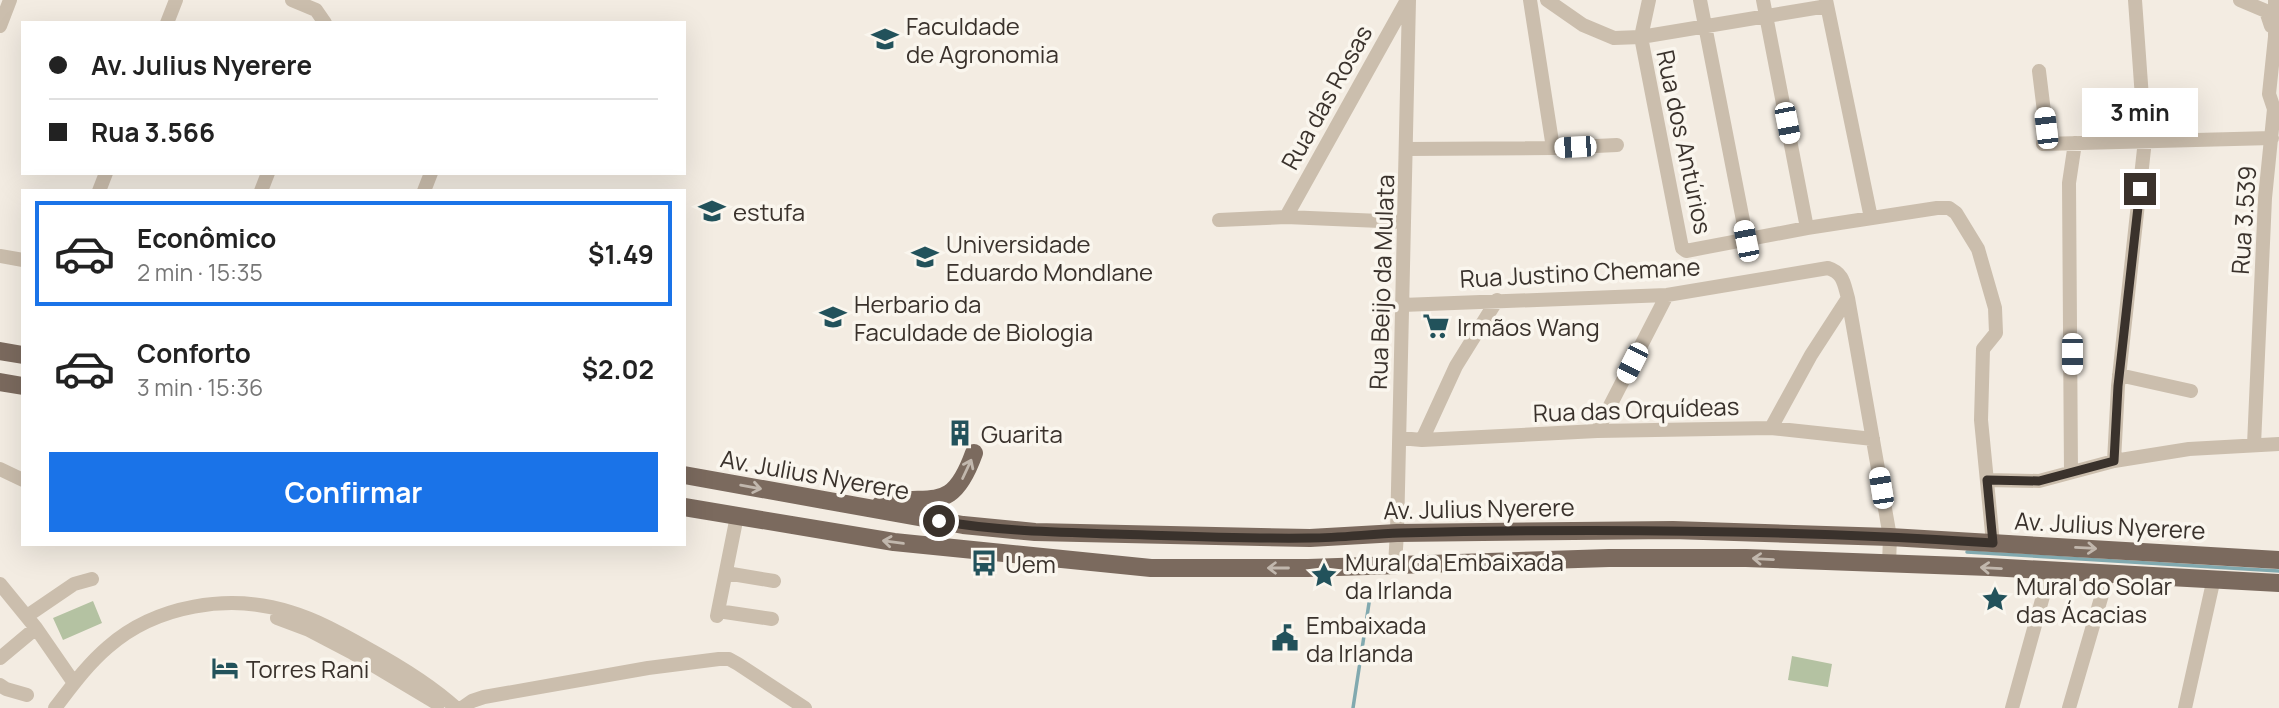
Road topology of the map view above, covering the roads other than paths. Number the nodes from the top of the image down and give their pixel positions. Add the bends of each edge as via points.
1 (10, 0) edge
2 (176, 0) edge
3 (292, 0) edge
4 (1408, 0) edge
5 (1530, 0) edge
6 (1547, 0) edge
7 (1648, 0) edge
8 (1700, 0) edge
9 (1763, 0) edge
10 (2135, 0) edge
11 (2240, 0) edge
12 (2274, 0) edge
13 (1826, 3) edge
14 (1766, 18) junction
15 (168, 21) edge
16 (324, 21) edge
17 (0, 26) edge
18 (1705, 27) junction
19 (2277, 36) edge
20 (1641, 37) junction
21 (2039, 71) dead end
22 (2272, 138) junction
23 (2145, 140) junction
24 (2076, 143) junction
25 (1617, 145) dead end
26 (1553, 148) junction
27 (1407, 149) junction
28 (2272, 197) edge
29 (1286, 217) junction
30 (1871, 218) junction
31 (1219, 220) dead end
32 (1404, 222) junction
33 (1807, 228) junction
34 (1746, 241) junction
35 (0, 256) edge
36 (21, 260) edge
37 (1667, 295) junction
38 (1848, 298) junction
39 (1497, 300) junction
40 (1402, 305) junction
41 (0, 351) edge
42 (21, 355) edge
43 (2119, 375) junction
44 (0, 382) edge
45 (21, 386) edge
46 (2191, 391) dead end
47 (1771, 428) junction
48 (1597, 431) junction
49 (1399, 438) junction
50 (1873, 439) junction
51 (1422, 440) junction
52 (2279, 444) edge
53 (2254, 445) junction
54 (974, 453) dead end
55 (2114, 461) junction
56 (0, 469) edge
57 (2071, 472) junction
58 (686, 475) edge
59 (21, 479) edge
60 (1987, 480) junction
61 (686, 507) edge
62 (867, 508) junction
63 (737, 516) junction
64 (1397, 533) junction
65 (1889, 537) junction
66 (1993, 543) junction
67 (2279, 560) edge
68 (1395, 564) junction
69 (1889, 564) junction
70 (2050, 571) junction
71 (726, 573) junction
72 (2108, 574) junction
73 (2214, 578) junction
74 (92, 579) dead end
75 (774, 581) dead end
76 (2279, 583) edge
77 (0, 584) edge
78 (772, 619) dead end
79 (31, 622) junction
80 (0, 658) edge
81 (74, 683) junction
82 (0, 685) edge
83 (27, 695) dead end
84 (55, 708) edge
85 (65, 708) edge
86 (445, 708) edge
87 (456, 708) edge
88 (463, 708) edge
89 (805, 708) edge
90 (2012, 708) edge
91 (2069, 708) edge
92 (2185, 708) edge

1 - 17 street
2 - 15 street
3 - 16 street via 316,10
4 - 27 street, Rua Beijo da Mulata
4 - 29 street, Rua das Rosas
5 - 26 street
6 - 20 street via 1583,26 1614,38
7 - 20 street, Rua dos Antúrios
8 - 18 street
9 - 14 street
10 - 23 street
11 - 19 street via 2266,11
12 - 19 street, Rua 3.539
13 - 14 street
13 - 30 street
14 - 18 street
14 - 33 street
18 - 20 street
18 - 34 street
19 - 22 street, Rua 3.539 via 2269,94 2274,109
20 - 34 street, Rua dos Antúrios via 1679,244 1686,250
21 - 24 street via 2046,128 2043,144
22 - 23 street
22 - 28 street, Rua 3.539
23 - 24 street
23 - 43 street
24 - 57 street via 2069,183
25 - 26 street
26 - 27 street
27 - 32 street, Rua Beijo da Mulata
28 - 53 street, Rua 3.539
29 - 31 street
29 - 32 street
30 - 33 street
30 - 60 street via 1949,208 1978,249 1995,308 1996,333 1983,349 1981,420
32 - 40 street, Rua Beijo da Mulata
33 - 34 street
35 - 36 street
37 - 38 street, Rua Justino Chemane via 1828,268 1842,276
37 - 39 street, Rua Justino Chemane
37 - 48 street
38 - 47 street
38 - 50 street, Rua Justino Chemane
39 - 40 street, Rua Justino Chemane
39 - 51 street via 1456,366
40 - 49 street, Rua Beijo da Mulata
41 - 42 main road
43 - 46 street
43 - 55 street
44 - 45 main road
47 - 48 street, Rua das Orquídeas
47 - 50 street, Rua das Orquídeas
48 - 51 street, Rua das Orquídeas
49 - 51 street, Rua das Orquídeas
49 - 64 street, Rua Beijo da Mulata
50 - 65 street, Rua Justino Chemane
52 - 53 street
53 - 55 street
62 -> 54 main road via 948,495 968,471
55 - 57 street
56 - 59 street
57 - 60 street via 2039,481
58 -> 62 main road, Av. Julius Nyerere
60 - 66 street
61 - 63 main road, Av. Julius Nyerere
62 - 64 main road, Av. Julius Nyerere via 1035,532 1310,538
68 -> 63 main road, Av. Julius Nyerere via 1151,568 894,542
63 - 71 street
64 - 65 main road, Av. Julius Nyerere via 1672,530
64 - 68 street, Rua Beijo da Mulata
65 - 66 main road, Av. Julius Nyerere
65 - 69 street, Rua Justino Chemane
66 -> 67 main road, Av. Julius Nyerere
69 -> 68 main road, Av. Julius Nyerere via 1746,558
70 -> 69 main road, Av. Julius Nyerere
70 - 72 main road, Av. Julius Nyerere
70 - 90 street
71 - 75 street
71 - 78 street via 717,613
72 - 73 main road, Av. Julius Nyerere
72 - 91 street
73 - 76 main road, Av. Julius Nyerere
73 - 92 street
74 - 79 street via 74,584
77 - 79 street
79 - 80 street
79 - 81 street
81 - 84 street
81 - 87 street via 109,646 151,620 193,607 240,603 289,611 338,631
82 - 83 street
85 - 86 street via 94,671 132,639 193,614 220,611 263,615 309,630
88 - 89 street via 484,697 648,668 729,659

